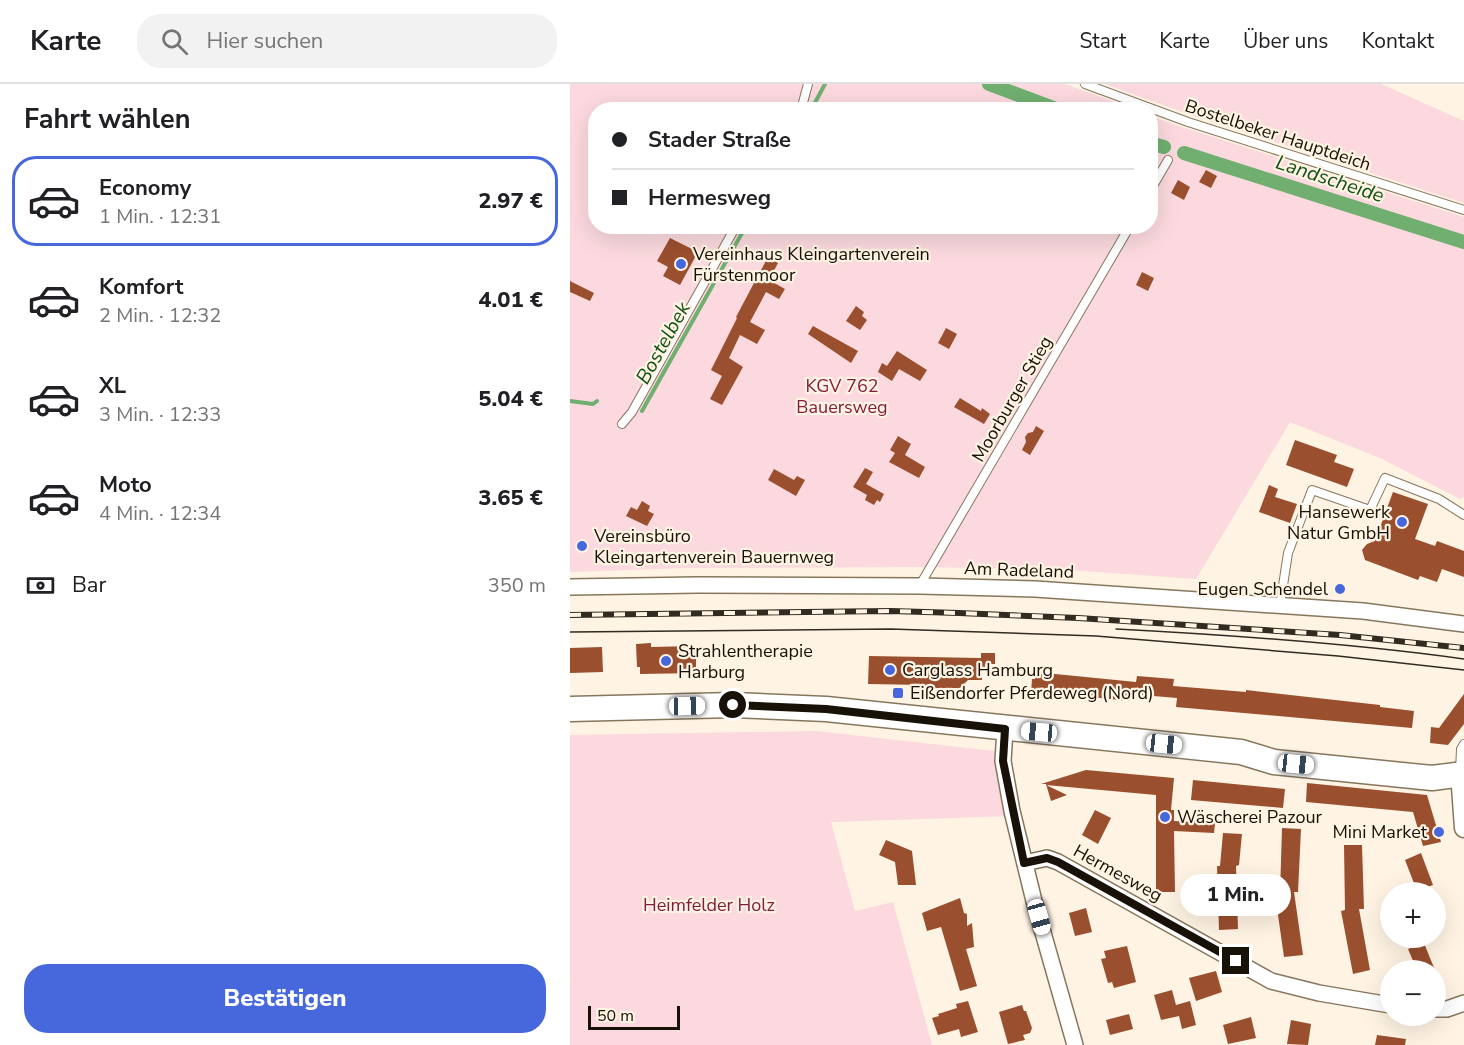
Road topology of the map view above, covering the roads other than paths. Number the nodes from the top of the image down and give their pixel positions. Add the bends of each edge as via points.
1 (808, 84) edge
2 (1085, 84) edge
3 (803, 102) edge
4 (1134, 102) edge
5 (1158, 111) edge
6 (1168, 160) dead end
7 (1158, 177) edge
8 (1464, 210) edge
9 (732, 234) edge
10 (1125, 234) edge
11 (622, 424) dead end
12 (1464, 515) edge
13 (920, 586) junction
14 (570, 587) edge
15 (1280, 605) junction
16 (1464, 624) edge
17 (570, 709) edge
18 (1005, 729) junction
19 (1464, 744) edge
20 (1462, 773) edge
21 (1464, 828) edge
22 (1024, 863) junction
23 (1380, 1003) edge
24 (1464, 1003) edge
25 (1446, 1009) edge
26 (1076, 1045) edge

1 - 3 lane
2 - 4 lane, Bostelbeker Hauptdeich
5 - 8 lane, Bostelbeker Hauptdeich
6 - 7 lane
9 - 11 lane
10 - 13 lane, Moorburger Stieg
12 - 15 lane via 1439,499 1385,478 1370,510 1312,490 1288,553
13 - 14 street, Am Radeland
13 - 15 street, Am Radeland via 1035,589
15 - 16 street, Am Radeland via 1363,610
17 - 18 main road via 733,705 826,709
18 - 20 main road via 1241,752 1276,746 1434,762
18 - 22 street via 1003,761
19 - 20 lane
20 - 21 street
22 - 23 street, Hermesweg via 1047,858 1058,862 1271,981
22 - 26 street
24 - 25 street

